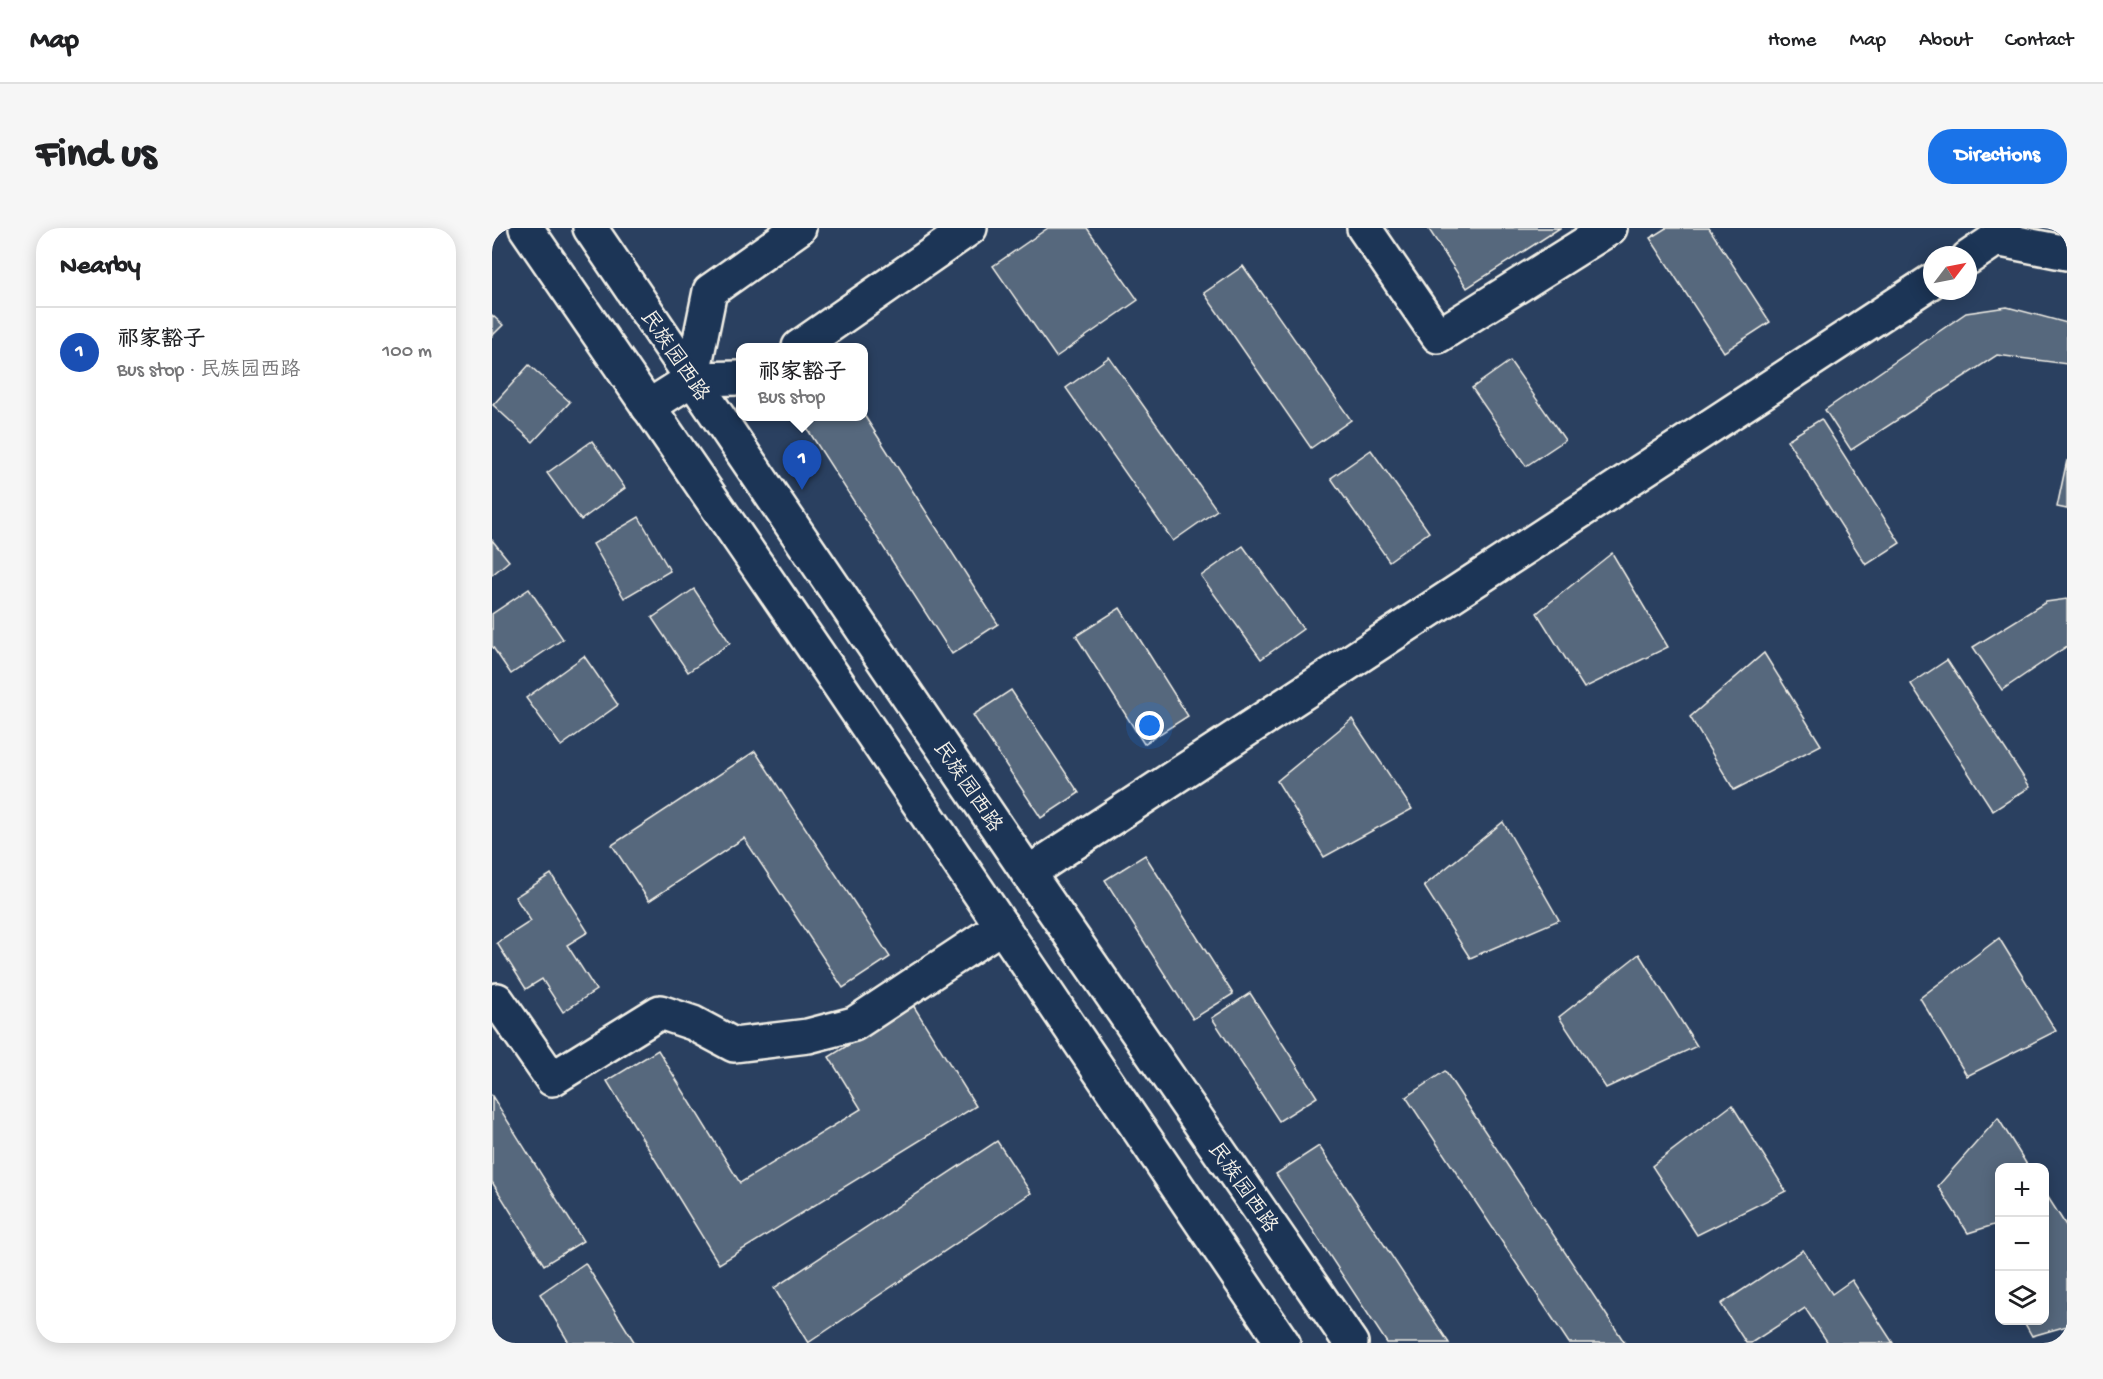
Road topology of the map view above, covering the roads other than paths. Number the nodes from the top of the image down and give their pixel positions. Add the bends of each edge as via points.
1 (525, 228) edge
2 (590, 228) edge
3 (799, 228) edge
4 (970, 228) edge
5 (1364, 228) edge
6 (1610, 228) edge
7 (1977, 252) edge
8 (2067, 253) edge
9 (1923, 287) edge
10 (806, 343) edge
11 (736, 378) edge
12 (693, 379) junction
13 (648, 407) junction
14 (1028, 873) junction
15 (1002, 926) junction
16 (492, 1004) edge
17 (1283, 1343) edge
18 (1351, 1343) edge

1 - 13 main road
2 - 12 main road, 民族园西路
3 - 12 main road via 710,291
4 - 10 main road
5 - 6 main road via 1438,336
7 - 8 main road via 1996,239
9 - 14 main road
11 - 12 main road
12 - 13 main road
12 - 14 main road, 民族园西路
13 - 15 main road
14 - 18 main road, 民族园西路
15 - 16 main road via 854,1024 808,1036 734,1045 693,1023 660,1012 552,1079 497,1000
15 - 17 main road

